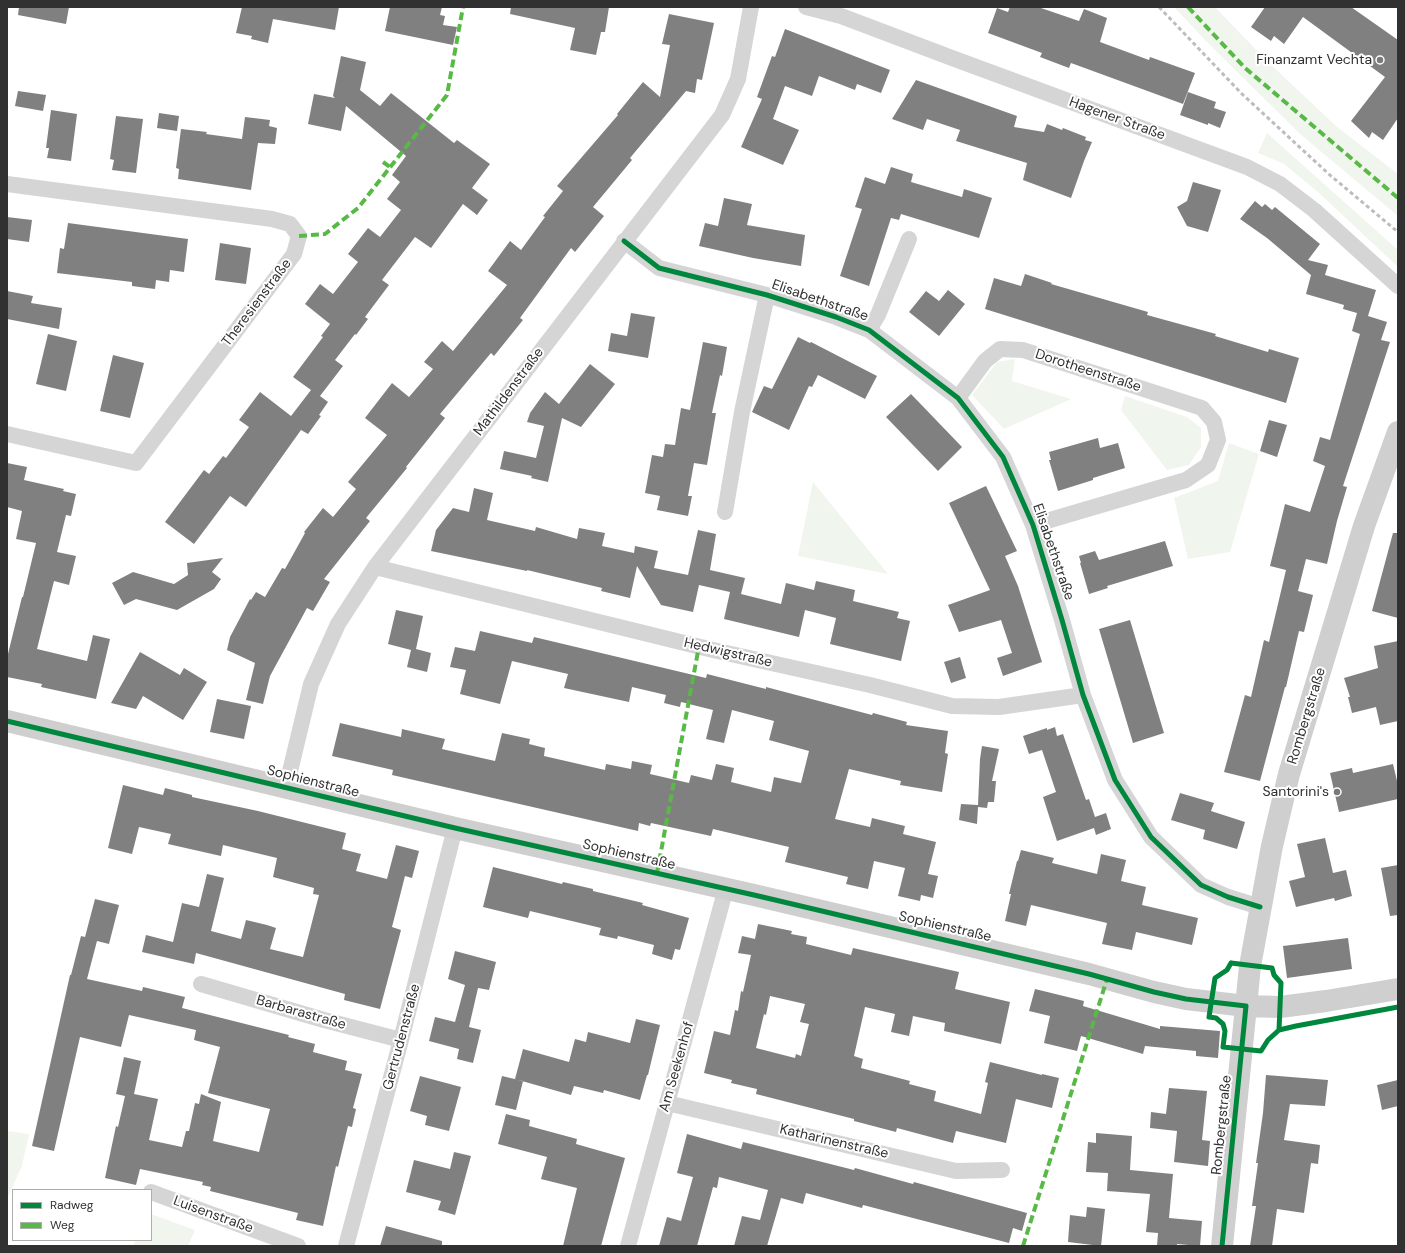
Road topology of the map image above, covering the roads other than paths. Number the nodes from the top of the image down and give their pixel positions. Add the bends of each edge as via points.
1 (751, 7) edge
2 (810, 7) edge
3 (7, 184) edge
4 (909, 239) dead end
5 (624, 241) junction
6 (1398, 286) edge
7 (767, 295) junction
8 (869, 330) junction
9 (958, 398) junction
10 (1398, 432) edge
11 (7, 434) edge
12 (1218, 440) joint
13 (725, 512) dead end
14 (1033, 525) junction
15 (375, 568) junction
16 (1083, 695) junction
17 (7, 721) edge
18 (286, 788) junction
19 (455, 828) junction
20 (726, 888) junction
21 (1260, 907) junction
22 (201, 984) dead end
23 (1398, 989) edge
24 (1246, 1006) junction
25 (401, 1040) junction
26 (667, 1102) junction
27 (1002, 1170) dead end
28 (152, 1192) edge
29 (298, 1246) edge
30 (346, 1246) edge
31 (628, 1246) edge
32 (1222, 1246) edge

1 - 5 street, Mathildenstraße via 738,79 722,115
2 - 6 street, Hagener Straße via 841,16 1247,167 1280,184 1314,210
3 - 11 street, Theresienstraße via 272,219 290,224 299,236 294,254 136,464
4 - 8 street, Elisabethstraße via 878,315
5 - 7 street, Elisabethstraße via 659,268
5 - 15 street, Mathildenstraße
7 - 8 street, Elisabethstraße
7 - 13 street, Elisabethstraße via 742,412
8 - 9 street, Elisabethstraße
9 - 12 street, Dorotheenstraße via 985,361 1000,349 1023,350 1202,408 1214,422
9 - 14 street, Elisabethstraße via 1003,457
10 - 21 street, Rombergstraße via 1364,526 1291,766
12 - 14 street, Elisabethstraße via 1208,465 1186,480
14 - 16 street, Elisabethstraße
15 - 16 street, Hedwigstraße via 952,706 999,707
15 - 18 street, Mathildenstraße via 338,624 311,684
16 - 21 street, Elisabethstraße via 1115,780 1151,837 1202,885
17 - 18 street, Sophienstraße
18 - 19 street, Sophienstraße
19 - 20 street, Sophienstraße
19 - 25 street, Gertrudenstraße
20 - 24 street, Sophienstraße via 1089,974 1154,992 1186,999
20 - 26 street, Am Seekenhof
21 - 24 street, Rombergstraße
22 - 25 street, Barbarastraße
23 - 24 street, Sophienstraße via 1280,1007
24 - 32 street, Rombergstraße
25 - 30 street, Gertrudenstraße
26 - 27 street, Katharinenstraße via 956,1172
26 - 31 street, Am Seekenhof
28 - 29 street, Luisenstraße

